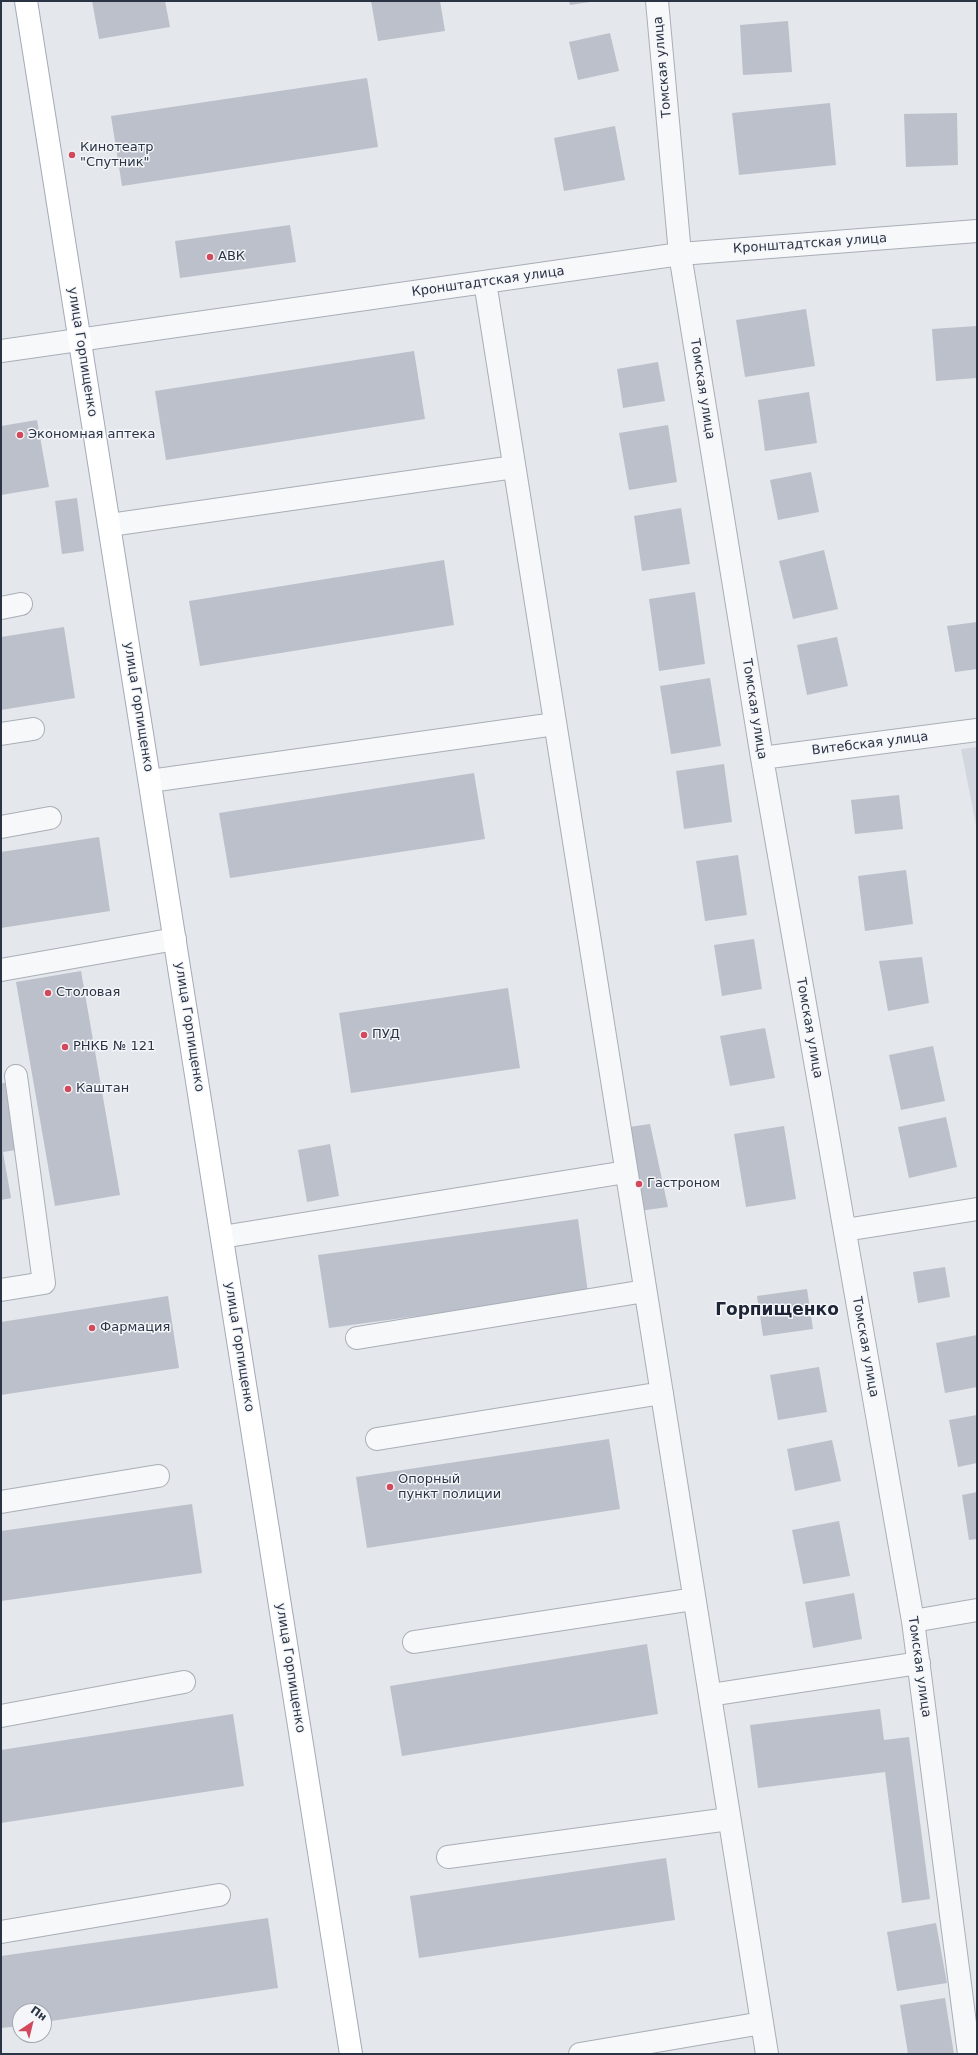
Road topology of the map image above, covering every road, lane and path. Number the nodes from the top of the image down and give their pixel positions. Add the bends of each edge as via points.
1 (26, 1) edge
2 (657, 1) edge
3 (977, 231) edge
4 (680, 254) junction
5 (485, 282) junction
6 (80, 339) junction
7 (1, 351) edge
8 (514, 467) junction
9 (110, 525) junction
10 (555, 724) junction
11 (33, 729) dead end
12 (1, 734) edge
13 (974, 734) edge
14 (762, 758) junction
15 (150, 781) junction
16 (50, 818) dead end
17 (1, 827) edge
18 (175, 939) junction
19 (1, 970) edge
20 (16, 1076) dead end
21 (626, 1172) junction
22 (977, 1209) edge
23 (845, 1230) junction
24 (222, 1236) junction
25 (1, 1290) edge
26 (645, 1291) junction
27 (357, 1338) dead end
28 (662, 1393) junction
29 (377, 1439) dead end
30 (158, 1476) dead end
31 (1, 1502) edge
32 (694, 1599) junction
33 (977, 1610) edge
34 (913, 1621) junction
35 (414, 1642) dead end
36 (919, 1663) junction
37 (184, 1682) dead end
38 (710, 1695) junction
39 (1, 1716) edge
40 (729, 1819) junction
41 (448, 1857) dead end
42 (219, 1896) dead end
43 (1, 1932) edge
44 (968, 1969) edge
45 (762, 2023) junction
46 (351, 2054) edge
47 (580, 2054) edge
48 (767, 2054) edge
49 (969, 2054) edge

1 - 6 main road, улица Горпищенко
2 - 4 street, Томская улица
3 - 4 street, Кронштадтская улица
4 - 5 street, Кронштадтская улица
4 - 14 street, Томская улица
5 - 6 street, Кронштадтская улица
5 - 8 street
6 - 7 street, Кронштадтская улица
6 - 9 main road, улица Горпищенко
8 - 9 street
8 - 10 street
9 - 15 main road, улица Горпищенко
10 - 15 street
10 - 21 street
11 - 12 street
13 - 14 street, Витебская улица
14 - 23 street, Томская улица
15 - 18 main road, улица Горпищенко
16 - 17 street
18 - 19 street
18 - 24 main road, улица Горпищенко
20 - 25 street via 44,1283
21 - 24 street
21 - 26 street
22 - 23 street
23 - 34 street, Томская улица
24 - 46 main road, улица Горпищенко
26 - 27 street
26 - 28 street
28 - 29 street
28 - 32 street
30 - 31 street
32 - 35 street
32 - 38 street
33 - 34 street
34 - 36 street, Томская улица
36 - 38 street
36 - 44 street, Томская улица
37 - 39 street
38 - 40 street
40 - 41 street
40 - 45 street
42 - 43 street
44 - 49 street, Томская улица
45 - 47 street
45 - 48 street

